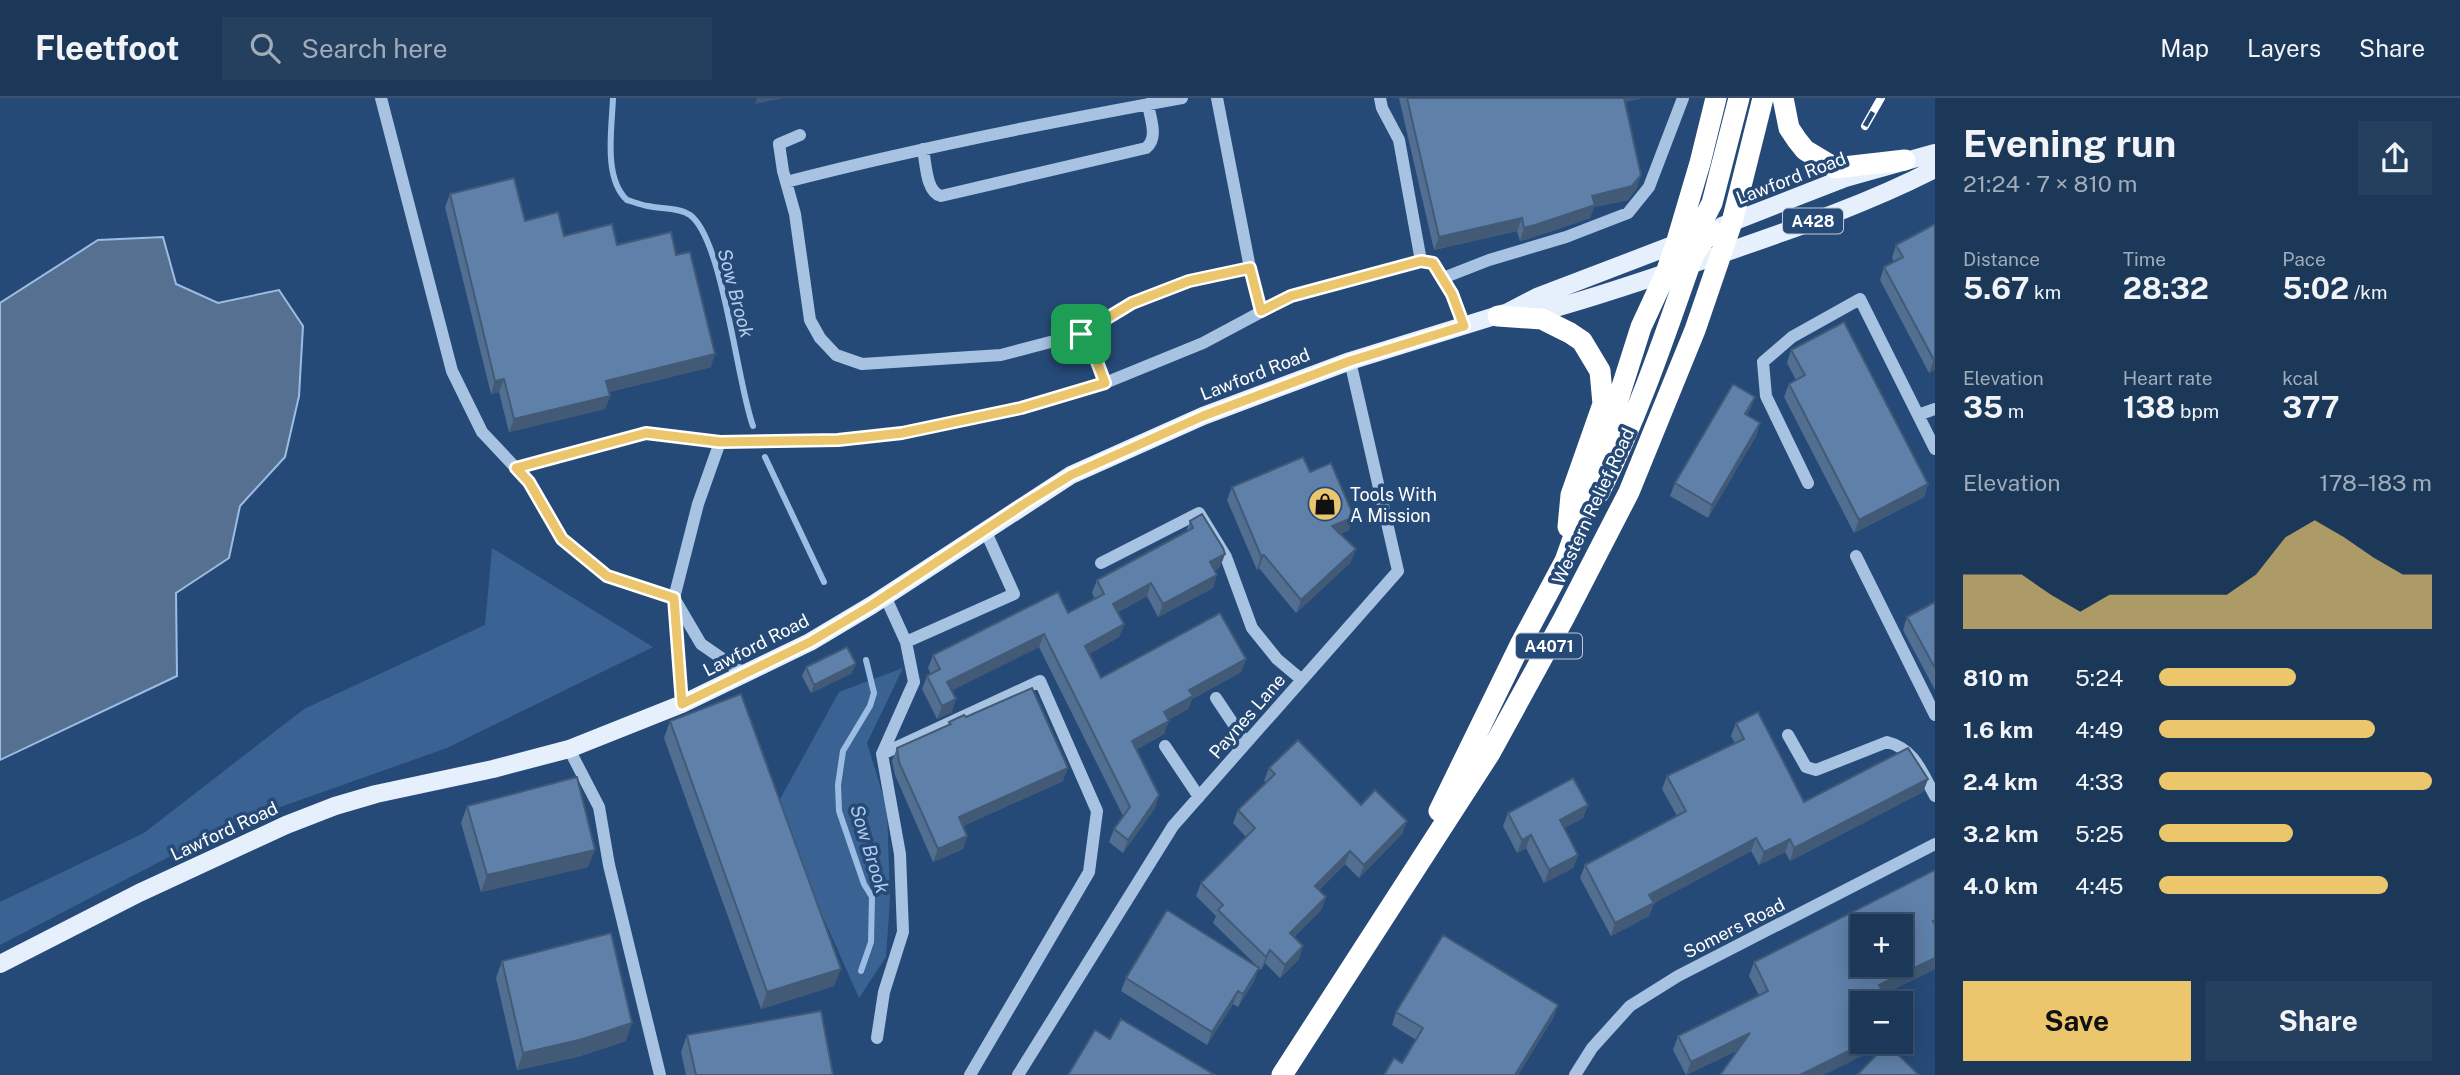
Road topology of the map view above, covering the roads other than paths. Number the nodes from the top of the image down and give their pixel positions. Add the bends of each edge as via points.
1 (381, 98) edge
2 (1182, 98) edge
3 (1217, 98) edge
4 (1380, 98) edge
5 (1683, 98) edge
6 (1716, 98) edge
7 (1738, 98) edge
8 (1763, 98) edge
9 (1783, 98) edge
10 (1148, 104) junction
11 (800, 135) dead end
12 (923, 149) junction
13 (1935, 153) edge
14 (1905, 160) junction
15 (1935, 169) edge
16 (786, 182) junction
17 (1732, 222) junction
18 (1694, 237) junction
19 (1719, 255) junction
20 (1421, 261) junction
21 (1250, 268) junction
22 (1676, 270) junction
23 (1443, 278) junction
24 (1261, 311) junction
25 (1503, 314) junction
26 (1464, 326) junction
27 (1081, 334) junction
28 (1350, 361) junction
29 (1105, 383) junction
30 (1935, 409) edge
31 (1918, 415) junction
32 (720, 442) junction
33 (1935, 449) edge
34 (516, 468) junction
35 (1808, 483) dead end
36 (985, 530) junction
37 (1856, 556) dead end
38 (1564, 561) junction
39 (1101, 563) dead end
40 (886, 596) junction
41 (674, 598) junction
42 (906, 642) junction
43 (746, 675) junction
44 (1302, 680) junction
45 (1216, 698) dead end
46 (682, 704) junction
47 (1935, 715) edge
48 (1788, 735) dead end
49 (1246, 743) junction
50 (1165, 746) dead end
51 (569, 749) junction
52 (882, 754) junction
53 (1935, 796) edge
54 (1199, 797) junction
55 (1935, 844) edge
56 (1394, 902) junction
57 (0, 964) edge
58 (877, 1038) dead end
59 (660, 1075) edge
60 (970, 1075) edge
61 (1018, 1075) edge
62 (1282, 1075) edge
63 (1575, 1075) edge

1 - 34 street via 452,371 482,432
2 - 10 street
3 - 21 street
4 - 20 street via 1399,140
5 - 23 street via 1649,187 1628,213
6 - 18 highway, Western Relief Road / A4071 via 1700,163
7 - 18 highway via 1712,203
8 - 17 highway, Western Relief Road / A4071
9 - 14 highway via 1789,128 1805,150 1835,168
10 - 12 street
10 - 12 street via 1153,137 1146,148 941,196 931,189
11 - 16 street via 779,144
12 - 16 street
13 - 14 main road, Lawford Road / A428
14 - 17 main road, Lawford Road / A428
15 - 19 main road, Lawford Road / A428
16 - 27 street via 810,320 836,355 862,364 1001,355
17 - 18 main road, Lawford Road / A428
17 - 19 highway, Western Relief Road / A4071
18 - 22 highway, Western Relief Road / A4071
18 - 22 highway via 1694,254
18 - 25 main road, Lawford Road / A428
19 - 22 main road, Lawford Road / A428
19 - 56 highway, Western Relief Road / A4071 via 1695,330 1629,492 1490,753
20 - 23 street via 1433,263
20 - 24 street via 1291,296
21 - 24 street
21 - 27 street via 1189,281 1132,303
22 - 25 main road, Lawford Road / A428 via 1548,310
22 - 38 highway, Western Relief Road / A4071 via 1640,327
23 - 26 street
24 - 29 street via 1203,343
25 - 26 main road, Lawford Road / A428
25 - 38 highway via 1542,319 1570,333 1581,341 1600,371 1603,404 1571,495
26 - 28 main road, Lawford Road / A428
27 - 29 street
28 - 36 main road, Lawford Road / A428 via 1203,416 1071,475
28 - 44 street, Paynes Lane via 1398,571
29 - 32 street via 1021,408 902,433 838,440
30 - 31 street
31 - 33 street
31 - 35 street via 1860,299 1792,337 1763,362 1766,396
32 - 34 street via 646,433
32 - 41 street via 698,504
34 - 41 street via 562,539 607,576
36 - 40 main road, Lawford Road / A428
36 - 42 street via 1014,594
37 - 47 street
38 - 56 highway, Western Relief Road / A4071
39 - 44 street via 1199,513 1226,557 1252,628
40 - 42 street
40 - 43 main road, Lawford Road / A428
41 - 43 street via 701,644
41 - 46 street
42 - 52 street via 914,682
43 - 46 main road, Lawford Road / A428
44 - 49 street, Paynes Lane
45 - 49 street
46 - 51 main road, Lawford Road / A428
48 - 53 street via 1806,767 1816,771 1887,742 1899,745 1908,750
49 - 54 street, Paynes Lane
50 - 54 street
51 - 57 main road, Lawford Road / A428 via 376,794 311,816 139,893
51 - 59 street via 599,807
52 - 58 street via 900,853 903,932 884,992
52 - 60 street via 1040,681 1097,811 1089,872
54 - 61 street, Paynes Lane via 1172,827
55 - 63 street, Somers Road via 1678,976 1630,1006 1592,1048
56 - 62 highway, Western Relief Road / A4071

